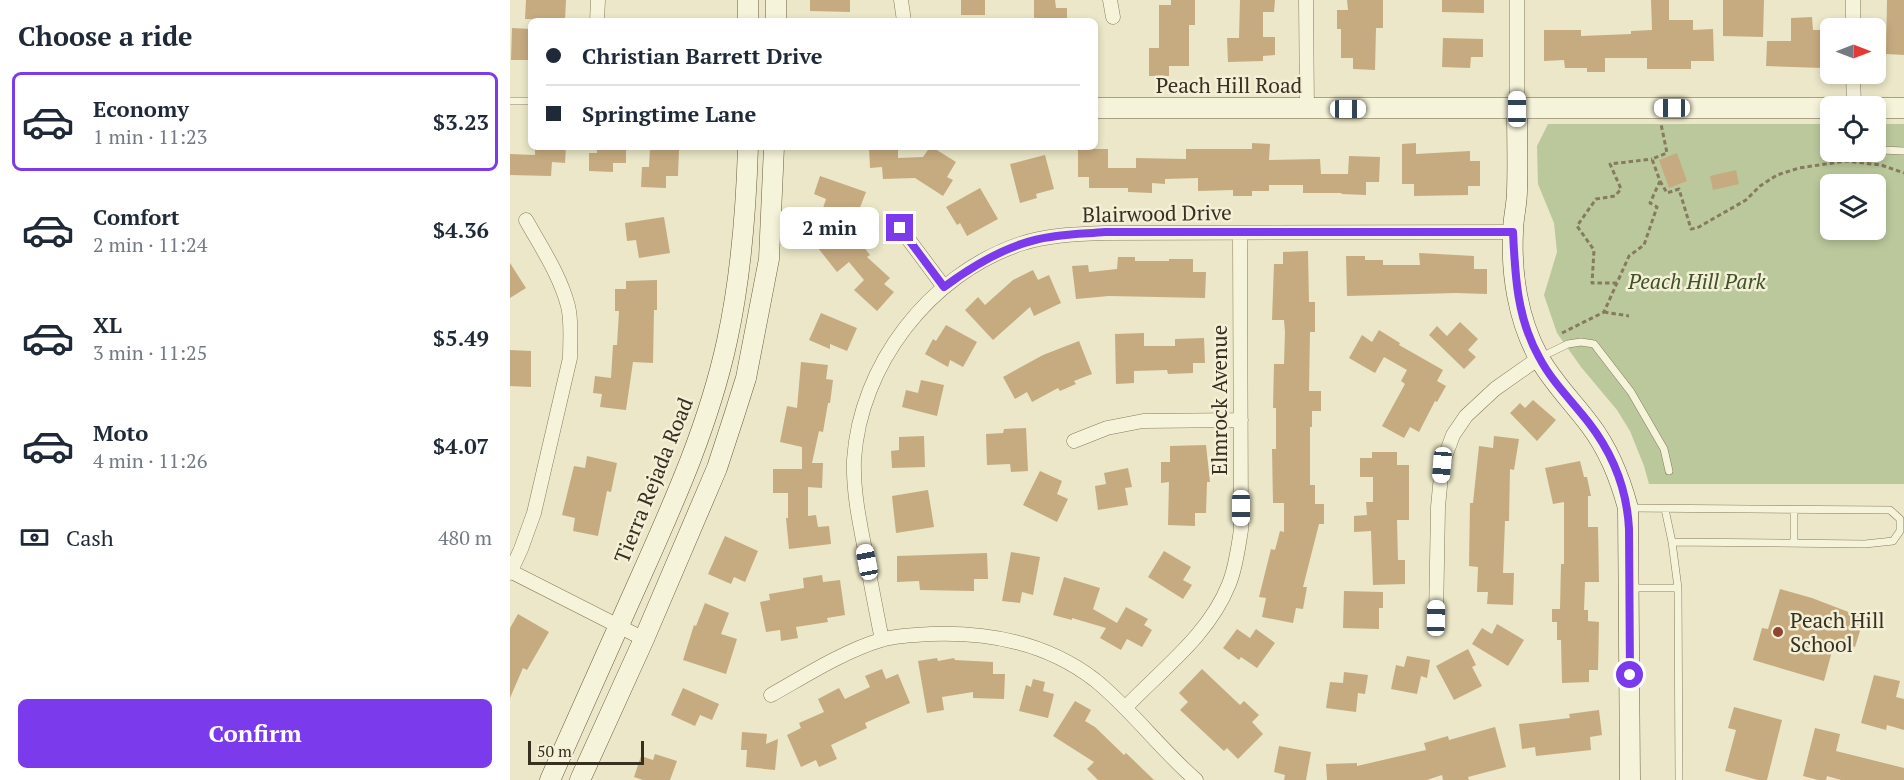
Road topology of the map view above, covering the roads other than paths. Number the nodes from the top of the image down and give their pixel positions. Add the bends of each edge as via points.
1 (598, 0) edge
2 (748, 0) edge
3 (776, 0) edge
4 (901, 0) edge
5 (1110, 0) edge
6 (1306, 0) edge
7 (1517, 0) edge
8 (1853, 0) edge
9 (1113, 17) dead end
10 (597, 18) edge
11 (748, 18) edge
12 (776, 18) edge
13 (904, 18) edge
14 (1853, 18) edge
15 (510, 101) edge
16 (528, 101) edge
17 (1098, 108) edge
18 (1820, 108) edge
19 (1886, 108) edge
20 (1904, 108) edge
21 (1517, 109) junction
22 (1307, 110) junction
23 (748, 150) edge
24 (774, 150) edge
25 (1886, 150) edge
26 (1904, 151) edge
27 (526, 220) dead end
28 (900, 228) dead end
29 (1513, 232) junction
30 (1240, 233) junction
31 (944, 287) junction
32 (1539, 358) junction
33 (1240, 420) junction
34 (1074, 441) dead end
35 (1669, 471) dead end
36 (1628, 507) junction
37 (1665, 509) junction
38 (1794, 510) junction
39 (1672, 542) junction
40 (1794, 543) junction
41 (510, 572) edge
42 (1629, 588) junction
43 (1678, 588) junction
44 (1436, 618) dead end
45 (619, 626) junction
46 (644, 639) junction
47 (882, 640) junction
48 (771, 695) dead end
49 (1126, 707) junction
50 (550, 780) edge
51 (580, 780) edge
52 (1196, 780) edge
53 (1630, 780) edge
54 (1679, 780) edge

1 - 10 street
2 - 11 street
3 - 12 street
4 - 13 street
5 - 9 street
6 - 22 street
7 - 21 street
8 - 14 street
15 - 16 lane
17 - 22 street, Peach Hill Road
18 - 21 street, Peach Hill Road
19 - 20 street
21 - 22 street, Peach Hill Road
21 - 29 street
23 - 45 street, Tierra Rejada Road via 738,286 727,343 687,471
24 - 46 street via 769,259 746,378 717,468
25 - 26 lane
27 - 41 street via 568,306 570,358 534,513
28 - 31 street
29 - 30 street, Blairwood Drive
29 - 32 street via 1518,302
30 - 31 street, Blairwood Drive via 1105,232 1056,236 1017,245
30 - 33 street, Elmrock Avenue
31 - 47 street, Blairwood Drive via 923,307 881,364 867,397 856,443 856,504
32 - 35 lane via 1568,344 1594,344 1631,392 1664,449
32 - 36 street via 1604,446 1621,480
32 - 44 street via 1495,389 1466,416 1453,435 1442,465 1438,507
33 - 34 street via 1143,421 1107,428
33 - 49 street, Elmrock Avenue via 1241,530 1229,584 1195,639
36 - 37 lane
36 - 42 street
37 - 38 lane
37 - 39 lane
38 - 40 lane
38 - 40 lane via 1890,510 1900,519 1900,531 1893,541
39 - 40 lane
39 - 43 lane
41 - 45 street
42 - 43 lane
42 - 53 street
43 - 54 lane
45 - 46 street
45 - 50 street, Tierra Rejada Road
46 - 51 street
47 - 48 street
47 - 49 street via 954,633 1030,645 1070,663
49 - 52 street

